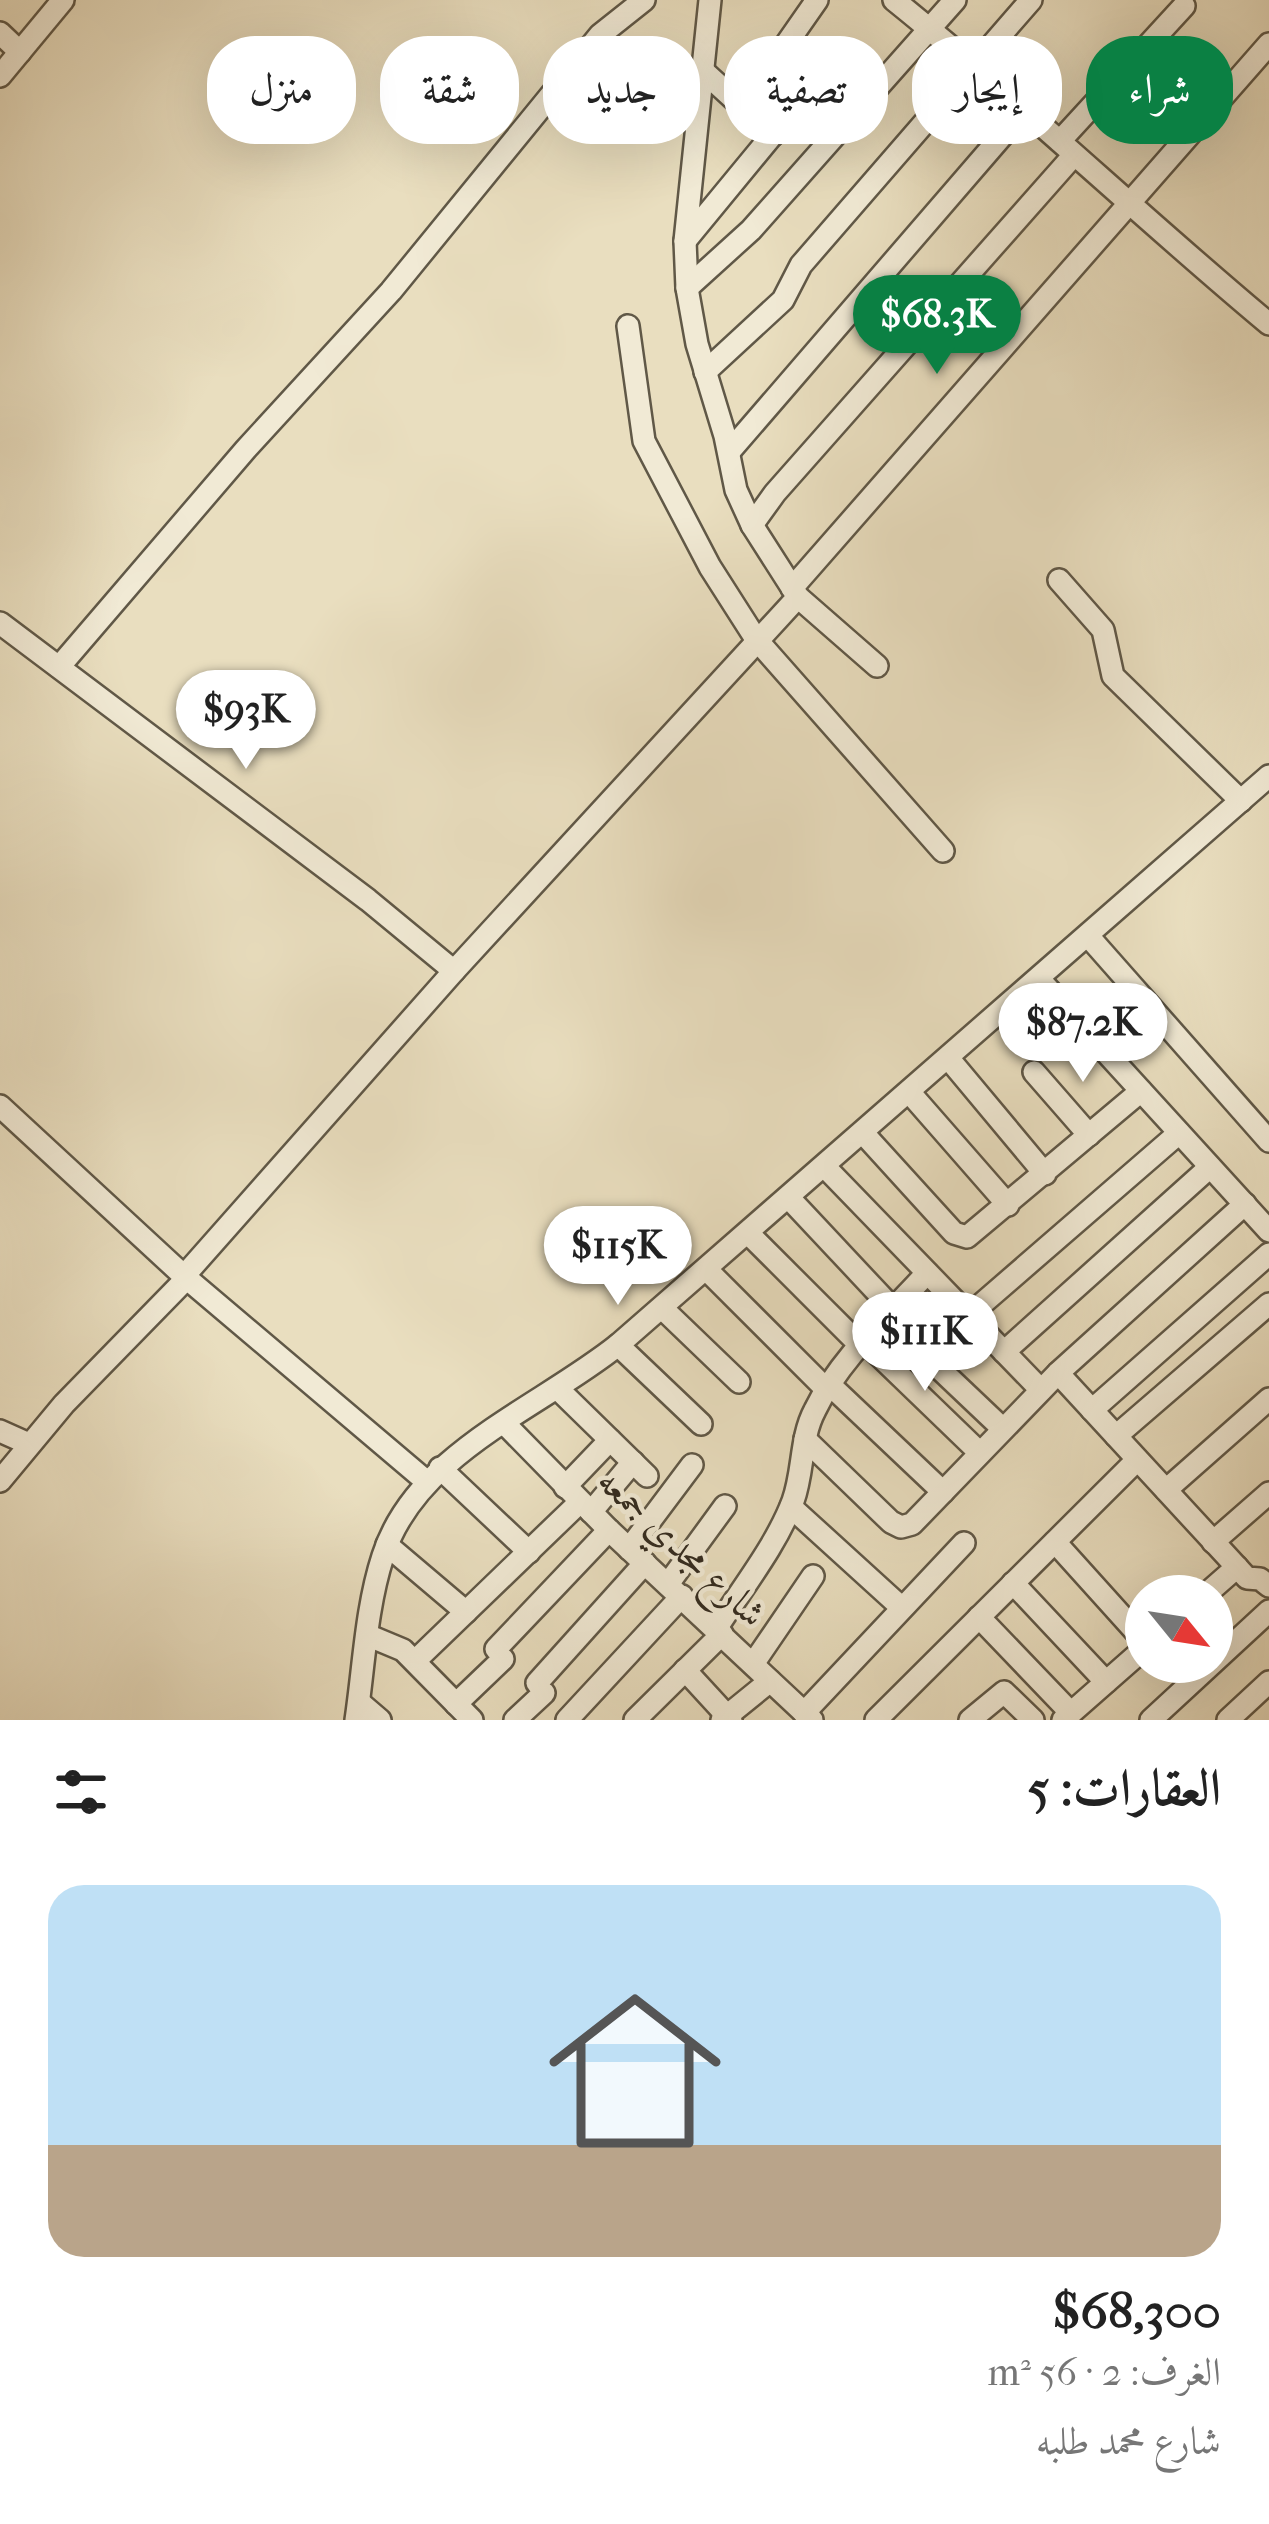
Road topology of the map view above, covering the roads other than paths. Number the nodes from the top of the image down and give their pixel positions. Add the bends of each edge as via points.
1 (644, 0) edge
2 (710, 0) edge
3 (817, 0) edge
4 (893, 0) edge
5 (955, 0) edge
6 (1031, 0) edge
7 (55, 3) edge
8 (1184, 5) dead end
9 (928, 28) junction
10 (0, 33) edge
11 (792, 36) edge
12 (938, 36) edge
13 (998, 36) edge
14 (1269, 44) edge
15 (20, 52) junction
16 (701, 69) junction
17 (0, 76) edge
18 (724, 92) edge
19 (912, 135) edge
20 (1062, 143) edge
21 (766, 144) edge
22 (995, 144) edge
23 (1067, 148) junction
24 (1125, 203) junction
25 (685, 241) junction
26 (687, 288) junction
27 (1269, 324) edge
28 (628, 326) dead end
29 (705, 372) junction
30 (729, 452) junction
31 (752, 525) junction
32 (1059, 580) dead end
33 (791, 599) junction
34 (0, 623) edge
35 (759, 636) junction
36 (59, 667) junction
37 (877, 667) dead end
38 (1269, 776) edge
39 (1241, 801) junction
40 (943, 851) dead end
41 (1086, 940) junction
42 (454, 971) junction
43 (1045, 975) junction
44 (949, 1059) junction
45 (1034, 1072) dead end
46 (1141, 1091) junction
47 (910, 1093) junction
48 (0, 1106) edge
49 (1179, 1132) junction
50 (863, 1133) junction
51 (1089, 1136) junction
52 (1269, 1142) edge
53 (825, 1167) junction
54 (1210, 1167) junction
55 (1045, 1174) junction
56 (789, 1198) junction
57 (1245, 1204) junction
58 (1008, 1205) junction
59 (1269, 1231) edge
60 (748, 1233) junction
61 (1269, 1254) edge
62 (706, 1269) junction
63 (928, 1273) junction
64 (185, 1277) junction
65 (1269, 1304) edge
66 (662, 1308) junction
67 (890, 1314) junction
68 (969, 1315) junction
69 (863, 1344) junction
70 (618, 1345) junction
71 (1004, 1352) junction
72 (1058, 1373) junction
73 (739, 1382) dead end
74 (828, 1387) junction
75 (558, 1389) junction
76 (1040, 1390) junction
77 (1269, 1399) edge
78 (1092, 1410) junction
79 (505, 1424) junction
80 (701, 1424) dead end
81 (1003, 1429) junction
82 (0, 1431) edge
83 (1116, 1436) junction
84 (805, 1439) junction
85 (610, 1440) junction
86 (29, 1444) junction
87 (980, 1453) junction
88 (1137, 1460) junction
89 (692, 1465) dead end
90 (434, 1475) junction
91 (0, 1481) edge
92 (1166, 1490) junction
93 (943, 1492) junction
94 (1269, 1493) edge
95 (579, 1500) junction
96 (724, 1506) dead end
97 (791, 1507) junction
98 (609, 1530) junction
99 (1054, 1542) junction
100 (1213, 1542) junction
101 (964, 1543) dead end
102 (386, 1545) junction
103 (529, 1552) junction
104 (637, 1556) junction
105 (1237, 1567) junction
106 (1228, 1575) edge
107 (813, 1576) dead end
108 (1267, 1581) edge
109 (1013, 1583) junction
110 (675, 1590) junction
111 (902, 1608) junction
112 (1269, 1611) edge
113 (466, 1612) junction
114 (979, 1617) junction
115 (1125, 1621) edge
116 (719, 1632) junction
117 (367, 1634) junction
118 (415, 1661) junction
119 (753, 1664) junction
120 (1125, 1664) edge
121 (686, 1670) junction
122 (770, 1681) junction
123 (1106, 1682) junction
124 (1269, 1682) edge
125 (357, 1711) edge
126 (464, 1712) edge
127 (808, 1716) edge
128 (1067, 1716) edge
129 (727, 1719) edge
130 (380, 1720) edge
131 (515, 1720) edge
132 (567, 1720) edge
133 (634, 1720) edge
134 (876, 1720) edge
135 (970, 1720) edge
136 (1033, 1720) edge
137 (1151, 1720) edge
138 (1228, 1720) edge

1 - 36 street via 600,35 391,291
2 - 16 street
3 - 11 street
4 - 9 street
5 - 9 street
6 - 13 street
7 - 15 street
8 - 23 street
9 - 12 street
9 - 26 street via 751,230
10 - 15 street
14 - 24 street
15 - 17 street
16 - 18 street
16 - 25 street
19 - 29 street via 801,265 783,300
20 - 23 street
21 - 25 street
22 - 30 street
23 - 24 street
23 - 31 street
24 - 27 street
24 - 33 street
25 - 26 street
26 - 29 street
28 - 35 street via 648,451 710,567
29 - 30 street
30 - 31 street
31 - 33 street
32 - 39 street via 1103,629 1113,676
33 - 35 street
33 - 37 street
34 - 36 street
35 - 40 street
35 - 42 street
36 - 42 street
38 - 39 street
39 - 41 street
41 - 43 street
41 - 52 street
42 - 64 street
43 - 44 street
43 - 46 street
44 - 47 street
44 - 55 street
45 - 51 street
46 - 49 street
46 - 51 street
47 - 50 street
47 - 58 street
48 - 64 street
49 - 54 street
49 - 68 street
50 - 53 street
50 - 58 street via 963,1237
51 - 55 street
53 - 56 street
53 - 63 street
54 - 57 street
54 - 71 street
55 - 58 street
56 - 60 street
56 - 67 street
57 - 59 street
57 - 72 street
60 - 62 street
60 - 69 street
61 - 78 street
62 - 66 street
62 - 74 street
63 - 67 street
63 - 68 street
64 - 86 street
64 - 90 street
65 - 83 street
66 - 70 street
66 - 73 street
67 - 69 street
67 - 81 street
68 - 71 street
69 - 74 street
69 - 87 street
70 - 75 street
70 - 80 street
71 - 76 street
72 - 76 street
72 - 78 street
74 - 84 street
74 - 93 street
75 - 79 street
75 - 85 street
76 - 81 street
77 - 92 street
78 - 83 street
79 - 90 street
79 - 95 street, شارع مجدي جمعه
81 - 87 street
82 - 86 street
83 - 88 street
84 - 93 street via 901,1527
84 - 97 street
85 - 95 street
85 - 95 street via 640,1469
86 - 91 street
87 - 93 street
88 - 92 street
88 - 99 street
89 - 104 street
90 - 102 street
90 - 103 street
92 - 100 street
94 - 100 street
95 - 98 street, شارع مجدي جمعه
95 - 103 street
96 - 110 street
97 - 111 street
97 - 116 street
98 - 104 street, شارع مجدي جمعه
98 - 126 street via 499,1654
99 - 109 street
99 - 115 street
100 - 105 street
101 - 111 street
102 - 113 street
102 - 117 street
103 - 113 street
104 - 110 street, شارع مجدي جمعه
104 - 131 street
105 - 106 street
105 - 108 street via 1250,1581
107 - 119 street
109 - 114 street
109 - 123 street
110 - 116 street, شارع مجدي جمعه
110 - 132 street
111 - 127 street
112 - 137 street
113 - 118 street
114 - 128 street
114 - 134 street
116 - 119 street, شارع مجدي جمعه
116 - 121 street
117 - 118 street
117 - 125 street
118 - 126 street
119 - 122 street, شارع مجدي جمعه
120 - 123 street
121 - 129 street
121 - 133 street
122 - 127 street, شارع مجدي جمعه
122 - 129 street
123 - 128 street
124 - 138 street
125 - 130 street
135 - 136 street via 1004,1692

